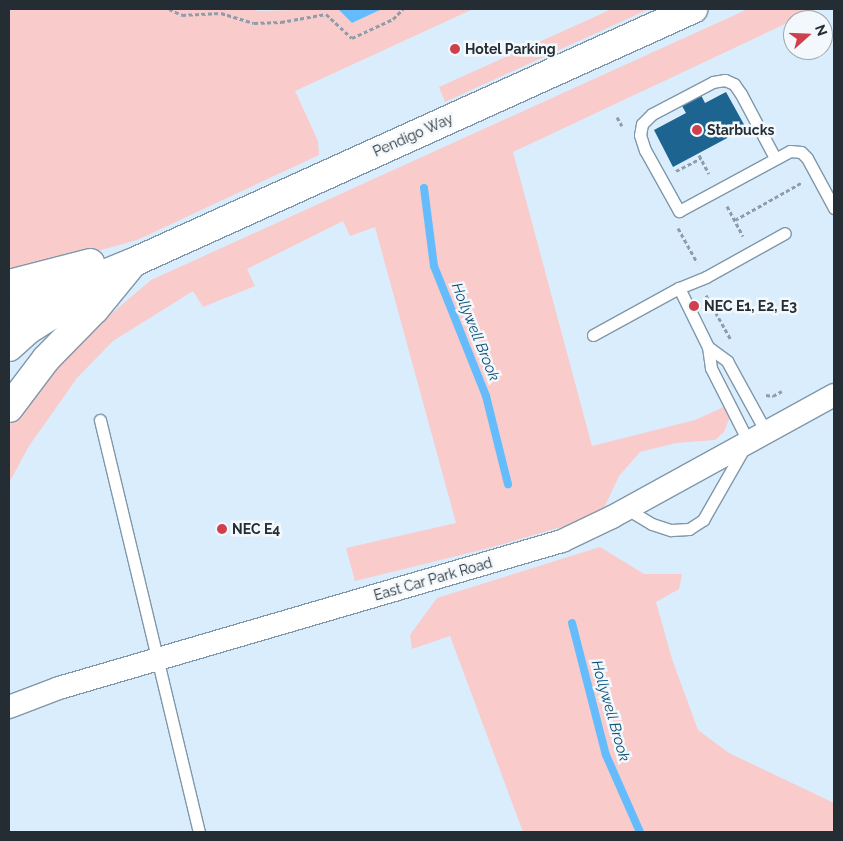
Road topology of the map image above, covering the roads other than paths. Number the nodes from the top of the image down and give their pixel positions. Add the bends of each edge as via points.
1 (693, 9) edge
2 (775, 158) junction
3 (833, 204) edge
4 (786, 233) dead end
5 (134, 262) junction
6 (9, 284) edge
7 (679, 288) junction
8 (9, 313) edge
9 (593, 335) dead end
10 (9, 347) edge
11 (708, 347) junction
12 (834, 395) edge
13 (9, 408) edge
14 (100, 420) dead end
15 (757, 436) junction
16 (627, 509) junction
17 (159, 658) junction
18 (9, 707) edge
19 (199, 832) edge

1 - 5 street, Pendigo Way
2 - 2 lane via 679,211 645,150 640,136 642,124 652,114 713,82 725,80 734,84 741,94
2 - 3 lane via 790,151 801,152 808,158
4 - 7 lane via 706,277
5 - 6 street via 94,262
5 - 8 street, Pendigo Way
5 - 10 street, Pendigo Way via 28,330
5 - 13 street via 95,309 46,358
7 - 9 lane
7 - 11 lane
11 - 15 lane via 711,368
11 - 15 lane via 727,361
12 - 15 street, East Car Park Road
14 - 17 lane
15 - 16 street, East Car Park Road
15 - 16 lane via 703,520 689,529 671,530 652,524
16 - 17 street, East Car Park Road via 562,541
17 - 18 street, East Car Park Road via 59,688
17 - 19 lane

